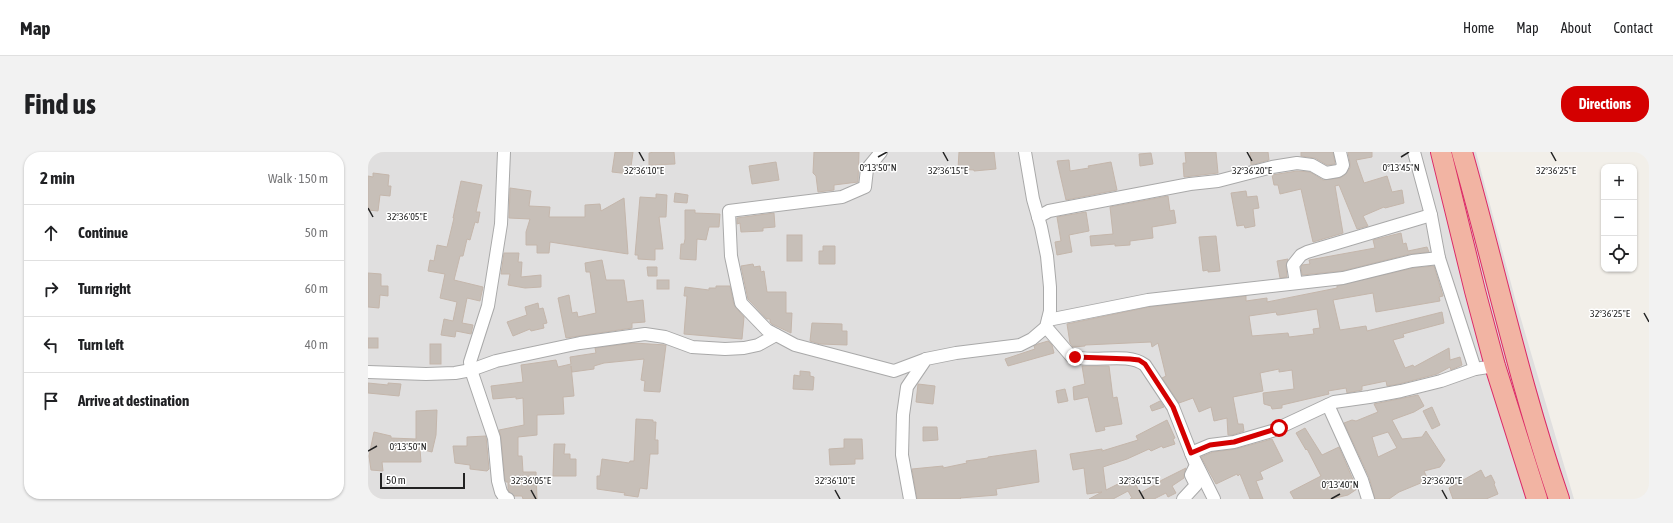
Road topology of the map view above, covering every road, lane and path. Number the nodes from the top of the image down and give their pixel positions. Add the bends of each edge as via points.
1 (504, 152) edge
2 (881, 152) edge
3 (1025, 152) edge
4 (1340, 152) edge
5 (1414, 152) edge
6 (1441, 152) edge
7 (1462, 152) edge
8 (1431, 215) junction
9 (1038, 217) junction
10 (1439, 258) junction
11 (1296, 283) junction
12 (1047, 323) junction
13 (776, 335) junction
14 (926, 359) junction
15 (1495, 366) junction
16 (1475, 369) junction
17 (471, 370) junction
18 (894, 370) junction
19 (368, 372) edge
20 (907, 387) junction
21 (1328, 405) junction
22 (1191, 453) junction
23 (506, 499) edge
24 (910, 499) edge
25 (1183, 499) edge
26 (1214, 499) edge
27 (1368, 499) edge
28 (1537, 499) edge
29 (1559, 499) edge

1 - 17 street via 501,224 488,306 471,358
2 - 13 street via 867,170 865,187 842,197 730,211 731,256 741,303
3 - 9 street
4 - 9 street via 1343,165 1338,171 1326,173 1312,165 1297,163 1218,181 1049,211
5 - 8 street
6 - 15 highway
7 - 29 highway via 1515,353
8 - 10 street
8 - 11 street via 1306,252 1293,265
9 - 12 street via 1047,256 1050,287
10 - 11 street via 1412,261 1343,278
10 - 16 street
11 - 12 street via 1148,300
12 - 14 street via 1032,339 1020,345 956,352
12 - 22 street via 1070,356 1130,359 1145,364 1173,407
13 - 17 street via 758,345 725,349 692,347 656,335 630,335 496,361
13 - 18 street via 795,345
14 - 18 street
14 - 20 street
15 - 16 street
15 - 28 highway
16 - 21 street via 1401,391
17 - 19 street via 426,374
17 - 23 street via 494,438 496,471 501,492
18 - 20 street
20 - 24 street via 902,455
21 - 22 street via 1262,434 1234,442 1210,445
21 - 27 street
22 - 25 street via 1196,465 1191,475 1196,485
22 - 26 street

